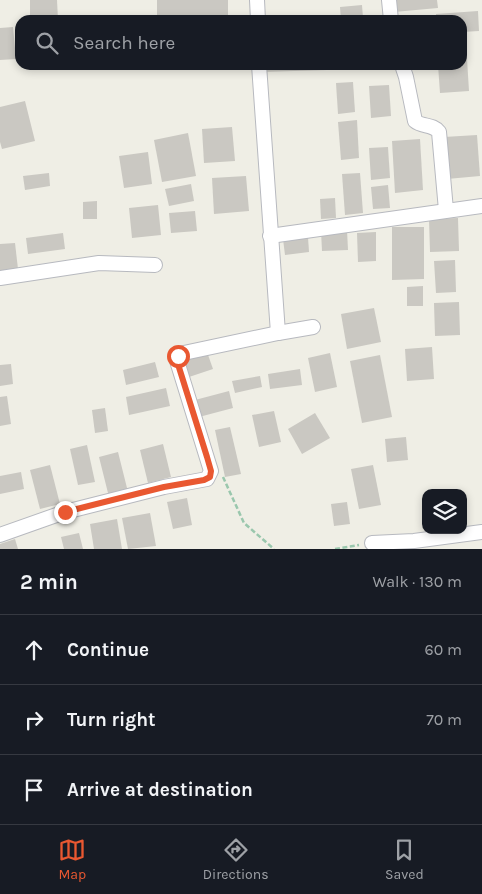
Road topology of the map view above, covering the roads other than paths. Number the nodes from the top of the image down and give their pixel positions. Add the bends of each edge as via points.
1 (257, 0) edge
2 (389, 0) edge
3 (258, 15) edge
4 (390, 15) edge
5 (259, 70) edge
6 (404, 70) edge
7 (482, 206) edge
8 (446, 210) junction
9 (270, 236) junction
10 (155, 265) dead end
11 (0, 278) edge
12 (313, 327) dead end
13 (278, 333) junction
14 (482, 532) edge
15 (0, 535) edge
16 (372, 543) road end

1 - 3 street
2 - 4 street
5 - 9 street
6 - 8 street via 415,121 439,132
7 - 8 street
8 - 9 street
9 - 13 street
10 - 11 street via 99,263
12 - 13 street
13 - 15 street via 181,352 178,356 211,471 210,477 65,512
14 - 16 street

